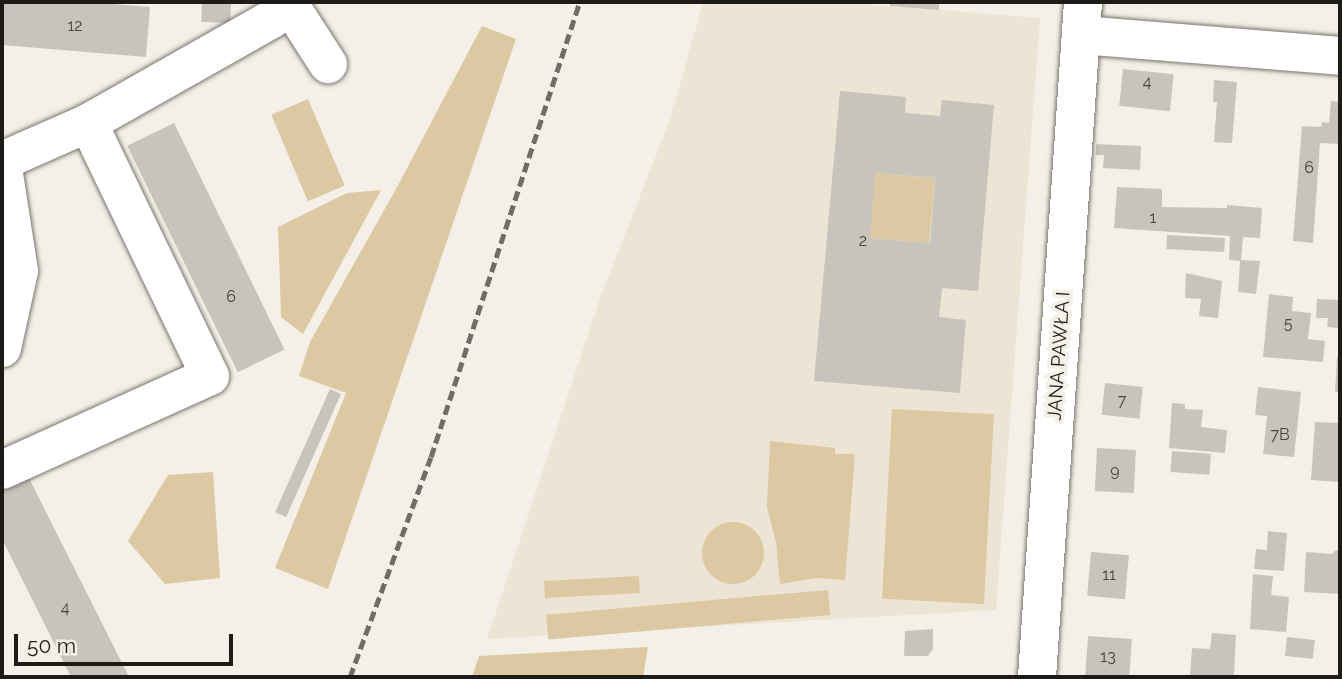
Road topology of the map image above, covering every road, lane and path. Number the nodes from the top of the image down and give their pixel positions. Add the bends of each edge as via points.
1 (288, 2) edge
2 (1082, 19) edge
3 (1340, 56) edge
4 (328, 64) dead end
5 (88, 123) junction
6 (2, 161) edge
7 (8, 246) edge
8 (2, 348) edge
9 (2, 470) edge
10 (1037, 677) edge

1 - 4 street
1 - 5 street via 272,19
2 - 3 street
2 - 10 street, JANA PAWŁA I
5 - 6 street
5 - 9 street via 209,376
6 - 7 street
7 - 8 street via 19,271

